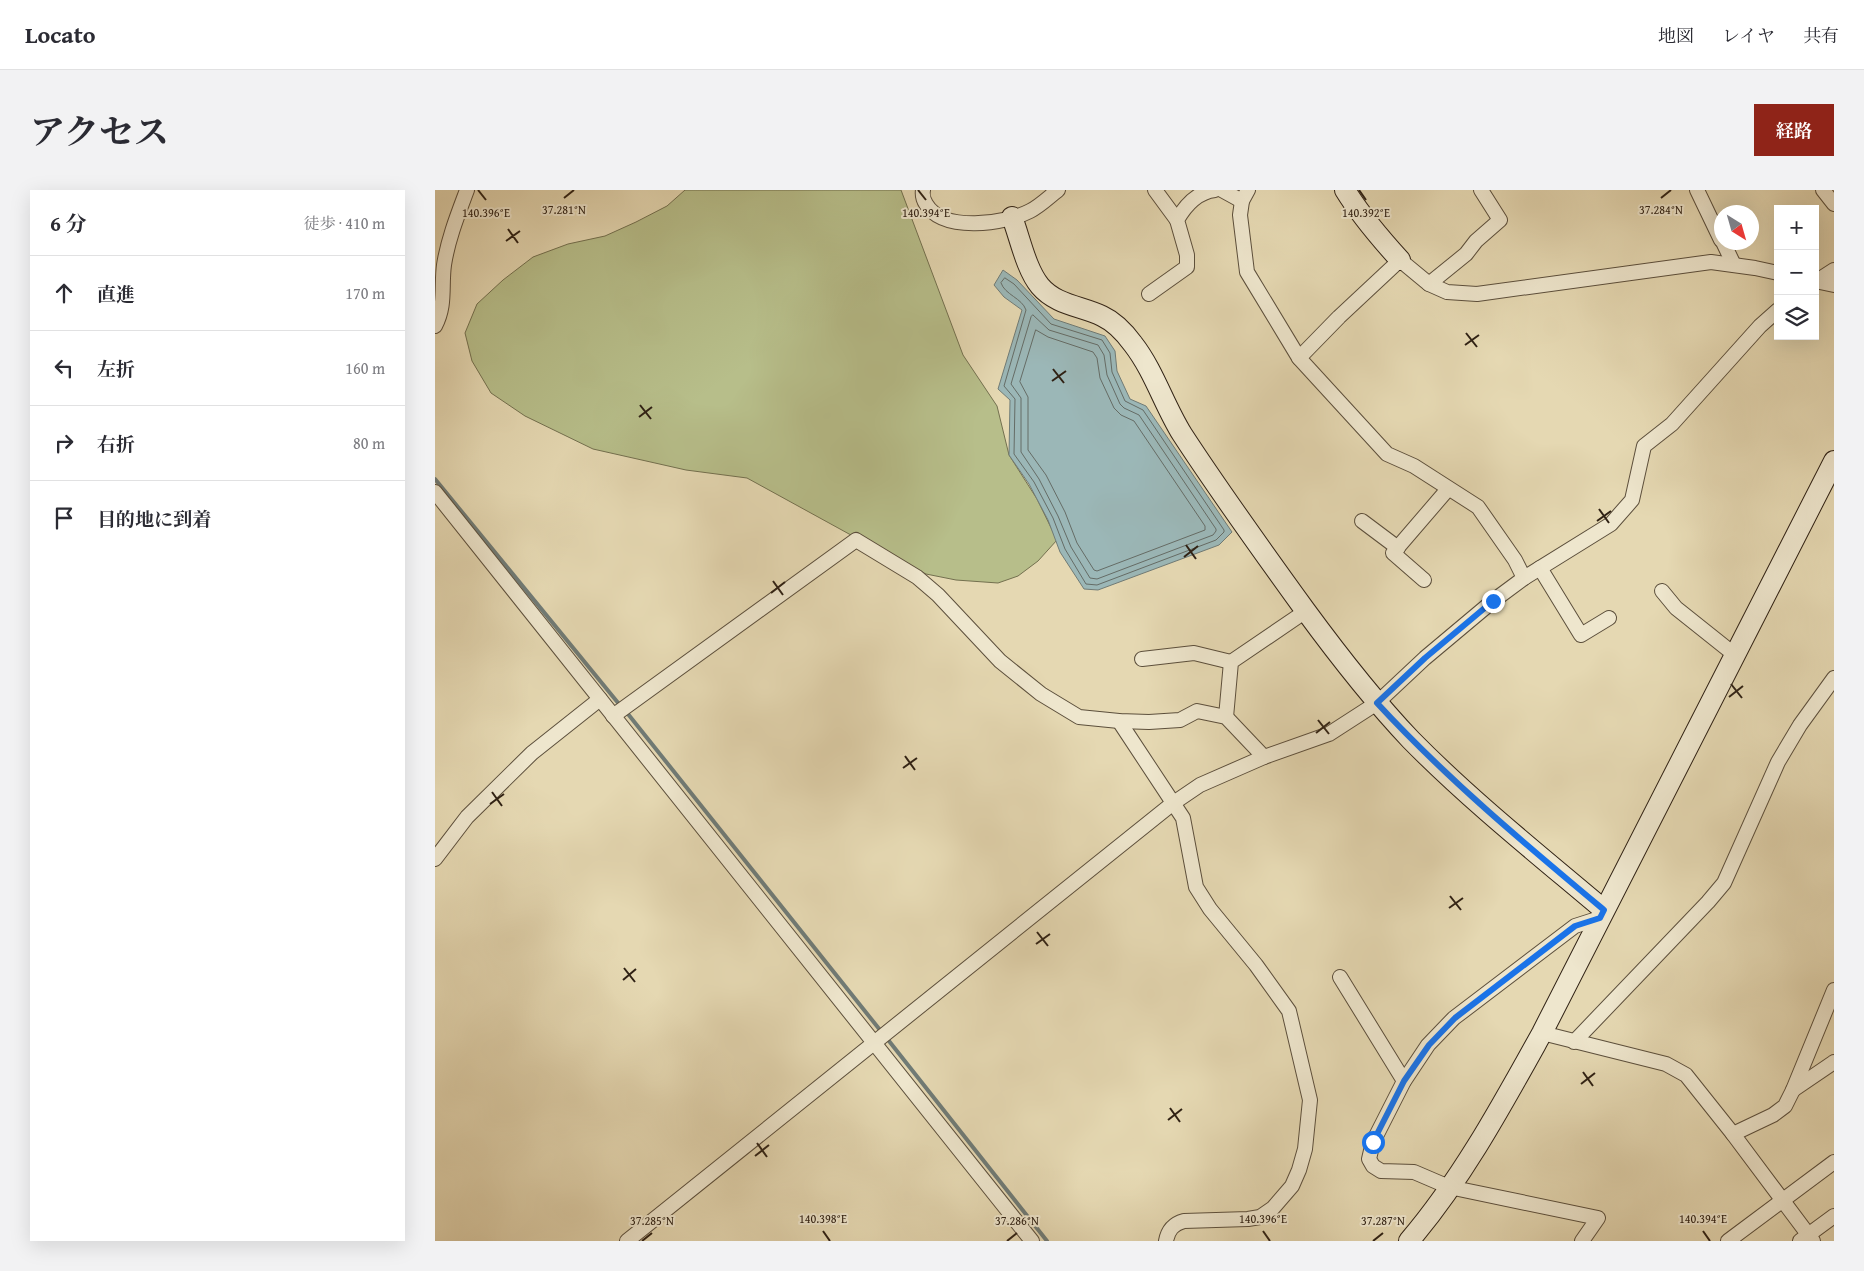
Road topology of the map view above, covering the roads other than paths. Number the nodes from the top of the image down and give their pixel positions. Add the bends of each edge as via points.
1 (467, 190) edge
2 (923, 190) edge
3 (1058, 190) edge
4 (1155, 190) edge
5 (1215, 190) edge
6 (1221, 190) edge
7 (1345, 190) edge
8 (1481, 190) edge
9 (1697, 190) edge
10 (1823, 190) edge
11 (1245, 195) edge
12 (1834, 204) edge
13 (1012, 217) junction
14 (1177, 220) junction
15 (1714, 225) edge
16 (1726, 250) edge
17 (1400, 260) junction
18 (1734, 265) junction
19 (1834, 270) edge
20 (1774, 272) edge
21 (1819, 279) edge
22 (1819, 282) edge
23 (1429, 284) junction
24 (1834, 285) edge
25 (1149, 294) dead end
26 (1774, 314) edge
27 (435, 326) edge
28 (1299, 358) junction
29 (1834, 461) edge
30 (1448, 489) junction
31 (435, 492) edge
32 (1362, 521) dead end
33 (1397, 548) junction
34 (1540, 568) junction
35 (1524, 578) junction
36 (1424, 580) dead end
37 (1663, 591) dead end
38 (1306, 611) junction
39 (1609, 618) dead end
40 (1735, 655) junction
41 (1142, 658) dead end
42 (1231, 662) junction
43 (1834, 678) edge
44 (600, 699) junction
45 (1377, 703) junction
46 (613, 716) junction
47 (1226, 717) junction
48 (1119, 721) junction
49 (1264, 757) junction
50 (1172, 804) junction
51 (435, 859) edge
52 (1602, 914) junction
53 (1340, 977) dead end
54 (1834, 990) edge
55 (1541, 1033) junction
56 (1574, 1042) junction
57 (874, 1044) junction
58 (1834, 1062) edge
59 (1404, 1081) junction
60 (1793, 1090) junction
61 (1733, 1134) junction
62 (1834, 1162) edge
63 (1449, 1187) junction
64 (1783, 1200) junction
65 (1834, 1216) edge
66 (1807, 1239) edge
67 (627, 1241) edge
68 (1032, 1241) edge
69 (1166, 1241) edge
70 (1409, 1241) edge
71 (1582, 1241) edge
72 (1728, 1241) edge

1 - 27 street via 447,250 441,314
2 - 13 street via 922,197 931,212 947,221 973,224
3 - 13 street via 1030,211
4 - 14 street
5 - 14 street via 1196,197
6 - 11 street
7 - 17 street via 1377,235
8 - 23 street via 1500,220
9 - 15 street
10 - 12 street
11 - 28 street via 1240,214 1247,272
13 - 38 street via 1040,286 1066,304 1102,316 1126,334 1137,348 1181,432
14 - 25 street via 1187,255 1187,268
16 - 18 street
17 - 23 street
17 - 28 street
18 - 20 street
18 - 23 street via 1711,262 1477,294 1447,292
19 - 21 street
22 - 24 street
26 - 34 street via 1672,424 1644,446 1632,500 1611,524
28 - 30 street via 1387,454 1414,466
29 - 40 street
30 - 33 street
30 - 35 street via 1478,507
31 - 44 street
32 - 33 street
33 - 36 street via 1393,553
34 - 35 street
34 - 39 street via 1581,634
35 - 45 street via 1425,658
37 - 40 street via 1676,608
38 - 42 street
38 - 45 street
40 - 52 street
41 - 42 street via 1194,653
42 - 47 street
43 - 56 street via 1800,724 1778,762 1723,884
44 - 46 street
44 - 51 street via 532,753 467,818
45 - 49 street via 1329,734
45 - 52 street via 1473,799
46 - 48 street via 856,540 917,577 1000,661 1041,694 1079,717
46 - 57 street
47 - 48 street via 1197,711 1180,720
47 - 49 street
48 - 50 street
49 - 50 street via 1200,784
50 - 57 street
50 - 69 street via 1183,818 1196,888 1289,1011 1310,1100 1305,1148 1295,1178 1285,1196 1273,1208 1260,1217 1248,1219 1176,1223 1167,1233
52 - 55 street
52 - 59 street via 1575,926 1455,1018 1429,1045
53 - 59 street
54 - 60 street
55 - 56 street
55 - 63 street via 1485,1132
56 - 61 street via 1677,1068
57 - 67 street
57 - 68 street
58 - 60 street
59 - 63 street via 1373,1142 1369,1159 1381,1171 1414,1172
60 - 61 street via 1785,1106 1773,1115
61 - 64 street
62 - 64 street
63 - 70 street
63 - 71 street via 1598,1218
64 - 66 street
64 - 72 street
65 - 66 street

